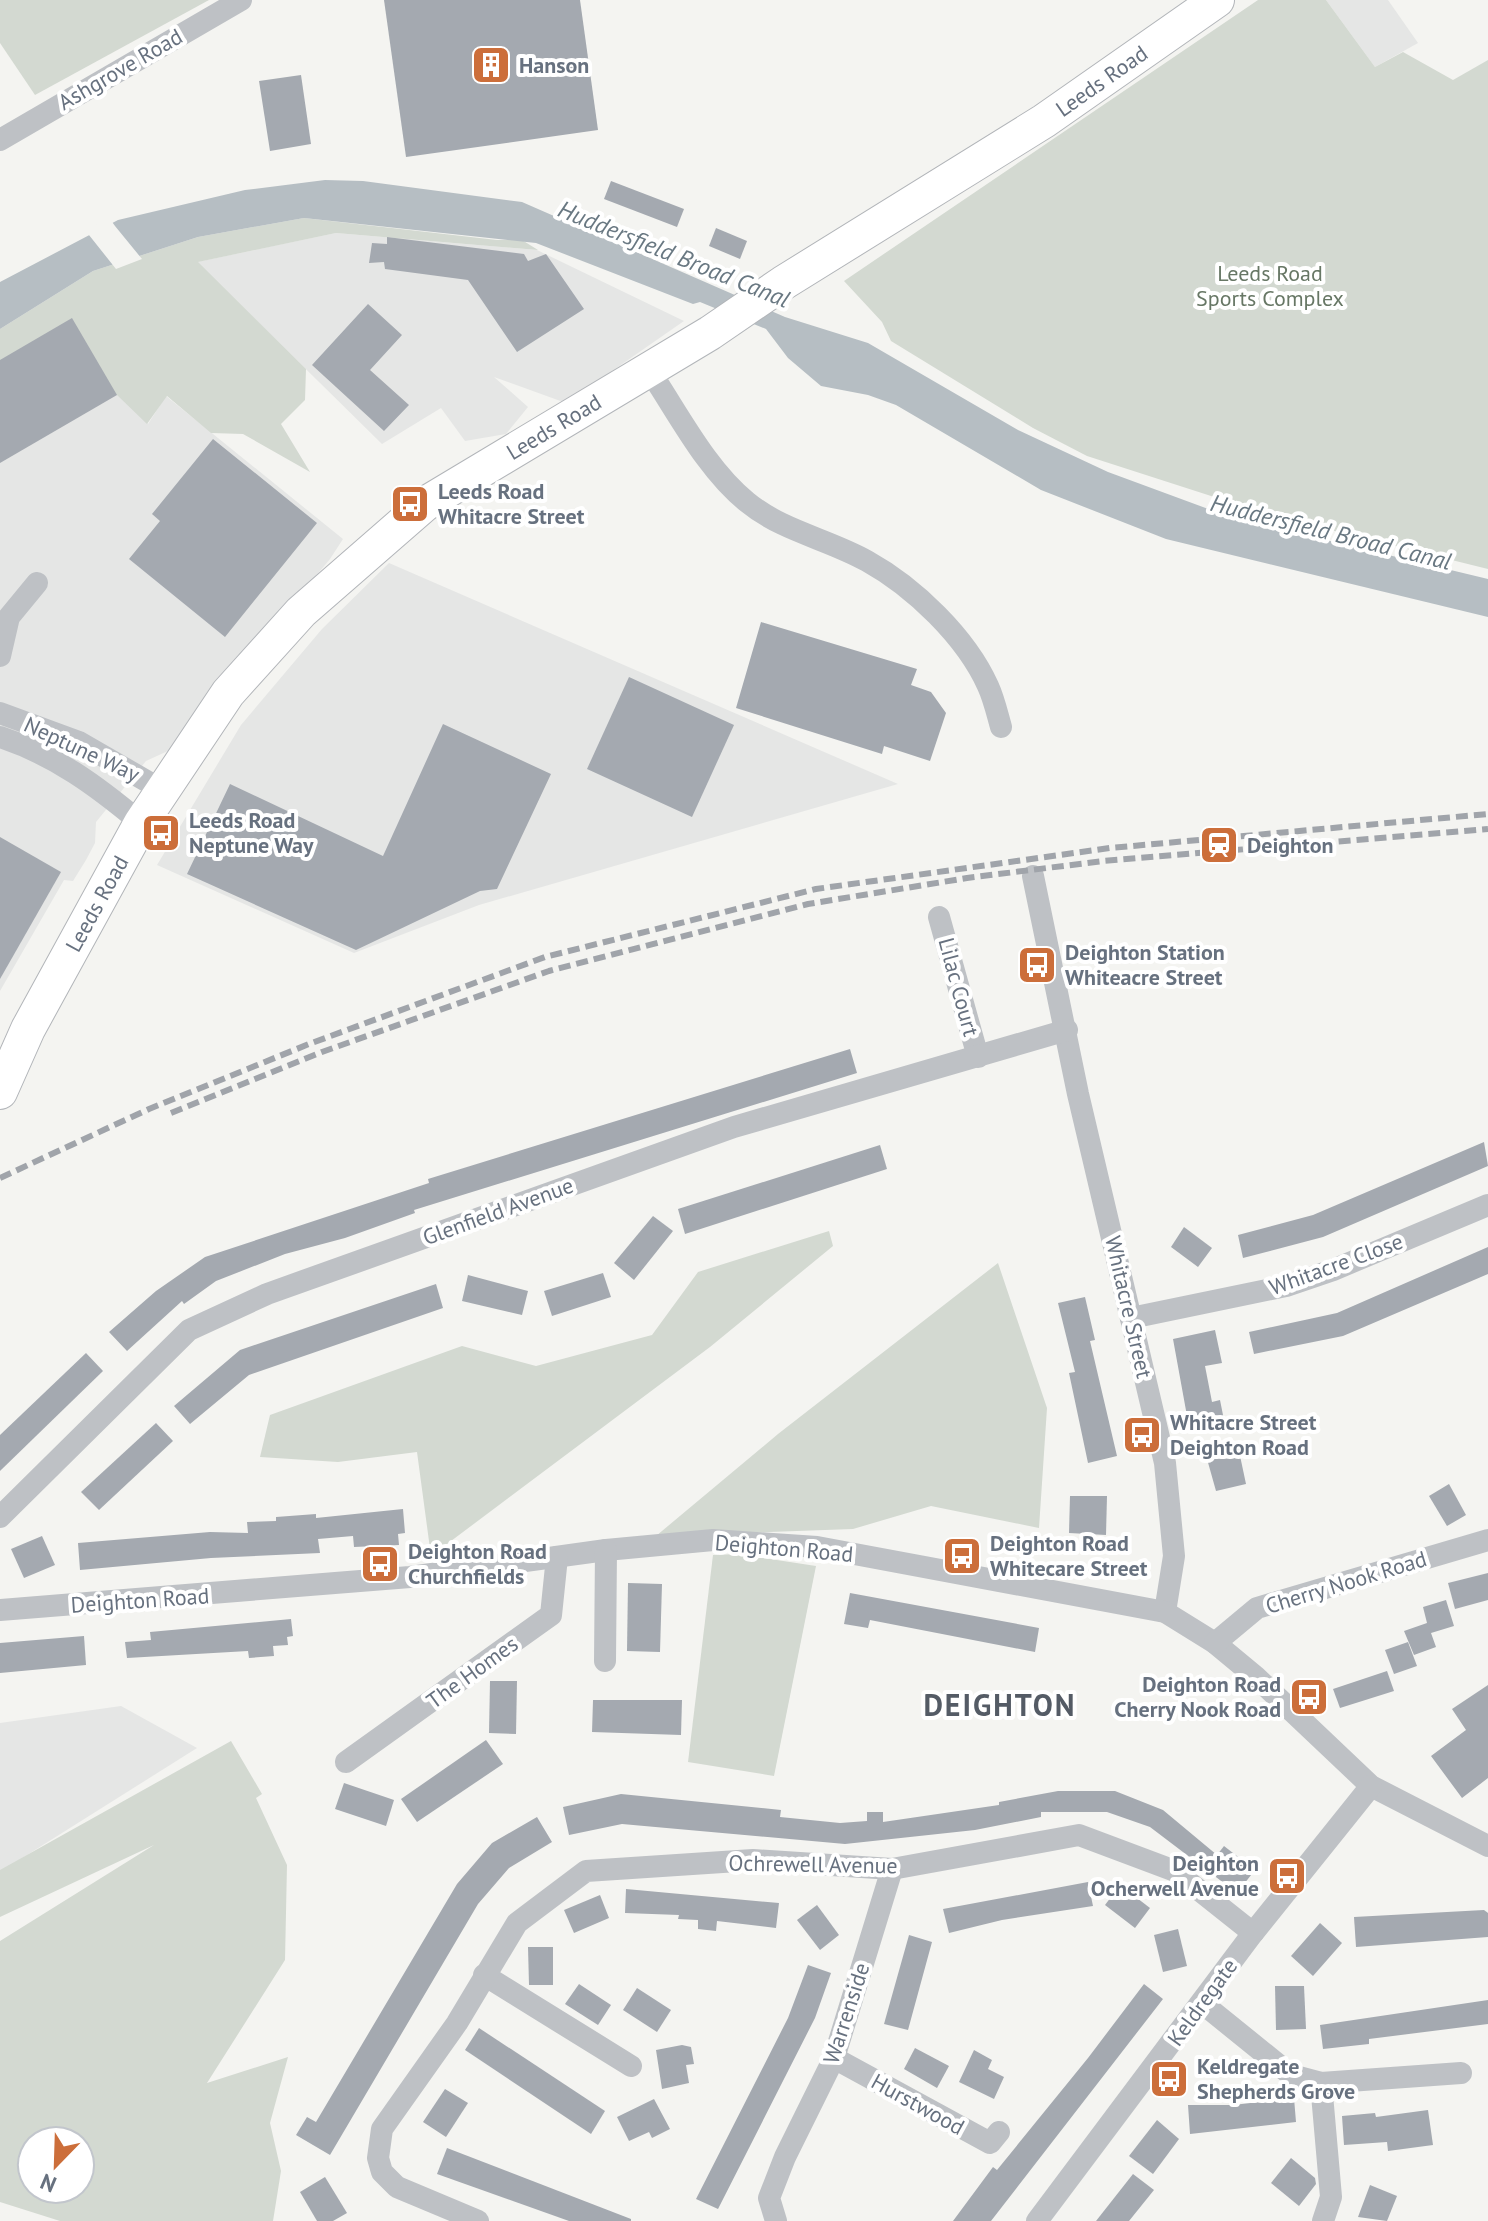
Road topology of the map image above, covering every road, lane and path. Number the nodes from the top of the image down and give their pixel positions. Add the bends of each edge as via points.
1 (241, 0) edge
2 (1217, 0) edge
3 (0, 140) edge
4 (649, 370) junction
5 (37, 583) dead end
6 (0, 656) edge
7 (0, 713) edge
8 (0, 725) edge
9 (1001, 727) dead end
10 (0, 737) edge
11 (34, 750) junction
12 (162, 790) junction
13 (141, 823) junction
14 (1033, 876) dead end
15 (939, 917) dead end
16 (1067, 1030) junction
17 (978, 1057) junction
18 (0, 1092) edge
19 (1488, 1205) edge
20 (1131, 1318) junction
21 (0, 1517) edge
22 (1488, 1540) edge
23 (606, 1550) junction
24 (557, 1557) junction
25 (0, 1610) edge
26 (1165, 1612) junction
27 (1215, 1643) junction
28 (605, 1661) dead end
29 (346, 1762) dead end
30 (1371, 1786) junction
31 (1488, 1846) edge
32 (892, 1869) junction
33 (1253, 1933) junction
34 (484, 1975) junction
35 (1202, 2003) junction
36 (834, 2058) junction
37 (631, 2066) dead end
38 (1461, 2073) dead end
39 (1321, 2083) junction
40 (999, 2132) dead end
41 (769, 2198) junction
42 (478, 2221) edge
43 (756, 2221) edge
44 (776, 2221) edge
45 (1037, 2221) edge
46 (1323, 2221) edge

1 - 3 street, Ashgrove Road
2 - 4 main road, Leeds Road via 1044,121
4 - 9 street via 746,501 781,523 868,561 923,602 966,649 988,686
4 - 12 main road, Leeds Road via 425,504 292,622 228,693
5 - 6 street via 9,617
7 - 12 street, Neptune Way via 79,742
8 - 11 street, Neptune Way via 26,734
10 - 11 street, Neptune Way
11 - 13 street, Neptune Way via 86,778
12 - 13 main road, Leeds Road
13 - 18 main road, Leeds Road via 28,1029
14 - 16 street
15 - 17 street, Lilac Court
16 - 17 street, Glenfield Avenue
16 - 20 street, Whitacre Street
17 - 21 street, Glenfield Avenue via 734,1127 267,1294 189,1330
19 - 20 street, Whitacre Close via 1286,1286
20 - 26 street, Whitacre Street via 1165,1463 1174,1556
22 - 27 street, Cherry Nook Road via 1257,1608
23 - 24 street, Deighton Road
23 - 26 street, Deighton Road via 713,1540 817,1547
23 - 28 street
24 - 25 street, Deighton Road via 410,1577
24 - 29 street, The Homes via 551,1615
26 - 27 street, Deighton Road
27 - 30 street, Deighton Road
30 - 31 street, Deighton Road
30 - 33 street, Keldregate
32 - 33 street, Ochrewell Avenue via 1079,1835 1175,1871
32 - 34 street, Ochrewell Avenue via 753,1860 586,1871 517,1923
32 - 36 street, Warrenside
33 - 35 street, Keldregate
34 - 37 street
34 - 42 street, Ochrewell Avenue via 382,2129 378,2158 382,2172 397,2187
35 - 39 street via 1291,2075
35 - 45 street, Keldregate
36 - 40 street, Hurstwood via 990,2143
36 - 41 street, Warrenside
38 - 39 street
39 - 46 street via 1331,2197
41 - 43 street, Warrenside
41 - 44 street

